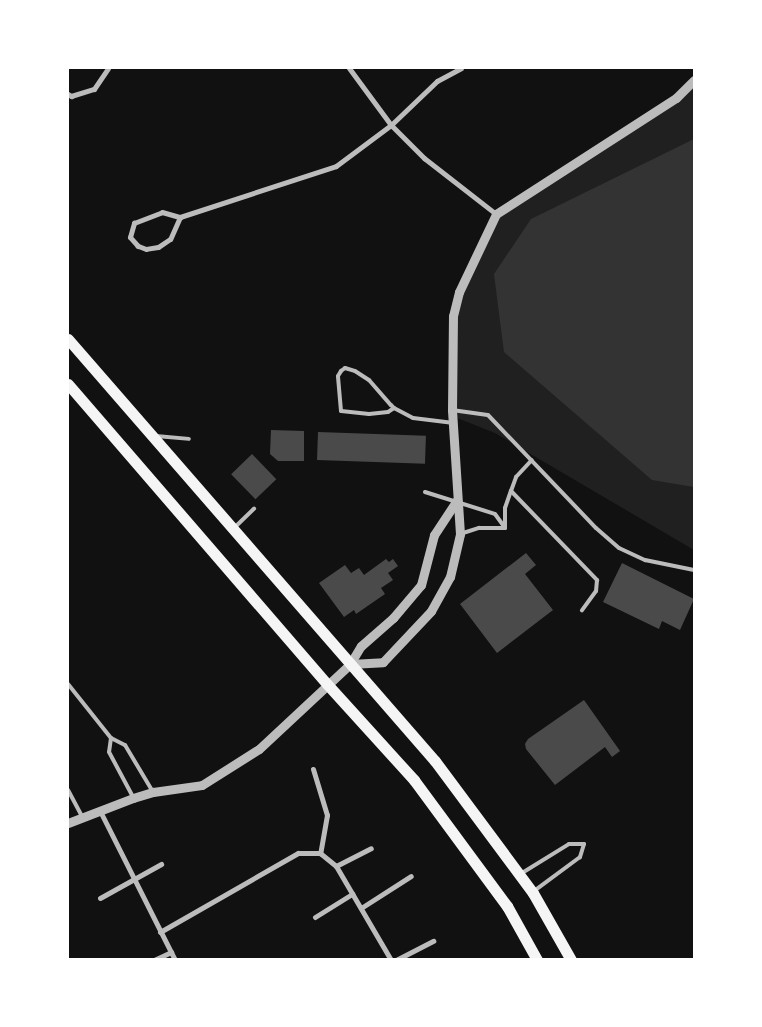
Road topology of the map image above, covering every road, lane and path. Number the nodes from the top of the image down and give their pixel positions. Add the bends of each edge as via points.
1 (108, 68) edge
2 (349, 68) edge
3 (461, 68) edge
4 (694, 80) edge
5 (68, 94) edge
6 (391, 125) junction
7 (496, 214) junction
8 (180, 217) junction
9 (68, 339) edge
10 (68, 384) edge
11 (394, 408) junction
12 (452, 410) junction
13 (452, 423) junction
14 (152, 436) junction
15 (189, 439) dead end
16 (532, 460) junction
17 (511, 491) junction
18 (425, 492) dead end
19 (457, 500) junction
20 (254, 509) dead end
21 (506, 528) junction
22 (233, 530) junction
23 (460, 534) junction
24 (694, 570) edge
25 (582, 610) dead end
26 (350, 664) junction
27 (68, 684) edge
28 (327, 684) junction
29 (111, 738) junction
30 (313, 769) dead end
31 (68, 790) edge
32 (153, 792) junction
33 (133, 798) junction
34 (99, 810) junction
35 (82, 816) junction
36 (68, 824) edge
37 (371, 848) dead end
38 (320, 853) junction
39 (161, 864) dead end
40 (336, 866) junction
41 (518, 875) junction
42 (411, 876) dead end
43 (134, 881) junction
44 (533, 892) junction
45 (352, 894) junction
46 (100, 898) dead end
47 (361, 908) junction
48 (315, 917) dead end
49 (160, 932) junction
50 (433, 942) dead end
51 (171, 952) junction
52 (154, 960) edge
53 (175, 960) edge
54 (391, 960) edge
55 (396, 960) edge
56 (537, 960) edge
57 (570, 960) edge

1 - 5 street via 94,89 71,96
2 - 6 street
3 - 6 street via 437,81
4 - 7 street via 676,98
6 - 7 street via 424,158
6 - 8 street via 336,166
7 - 12 street via 459,292 453,316
8 - 8 street via 162,212 134,223 130,237 146,250 158,246 170,239
9 - 14 main road
10 - 28 main road
11 - 11 lane via 369,380 355,370 345,368 341,371 338,376 341,411 369,414
11 - 13 lane via 414,418
12 - 13 street
12 - 16 lane via 488,415
13 - 19 street
14 - 15 lane
14 - 22 main road
16 - 17 lane via 516,477
16 - 24 lane via 619,548 644,560
17 - 21 lane via 505,508
17 - 25 lane via 597,580 596,591
18 - 19 lane
19 - 21 lane via 496,514
19 - 23 street
19 - 26 street via 434,534 421,585 392,618 360,646
20 - 22 lane
21 - 23 lane via 479,528
22 - 26 main road
23 - 26 street via 450,577 431,611 382,662
26 - 28 street
26 - 41 main road via 435,761
27 - 29 lane
28 - 32 street via 259,749 202,785
28 - 56 main road via 414,780 507,906
29 - 32 lane via 125,744
29 - 33 lane via 109,752
30 - 38 street via 327,815
31 - 35 lane
32 - 33 street
33 - 34 street
34 - 35 street
34 - 43 street
35 - 36 street
37 - 40 street
38 - 40 street
38 - 49 street via 298,853
39 - 43 street
40 - 45 street
41 - 44 main road
41 - 44 lane via 569,844 584,844 580,857
42 - 47 street
43 - 46 street
43 - 49 street
44 - 57 main road
45 - 47 street
45 - 48 street
47 - 54 street
49 - 51 street
50 - 55 street
51 - 52 street
51 - 53 street

